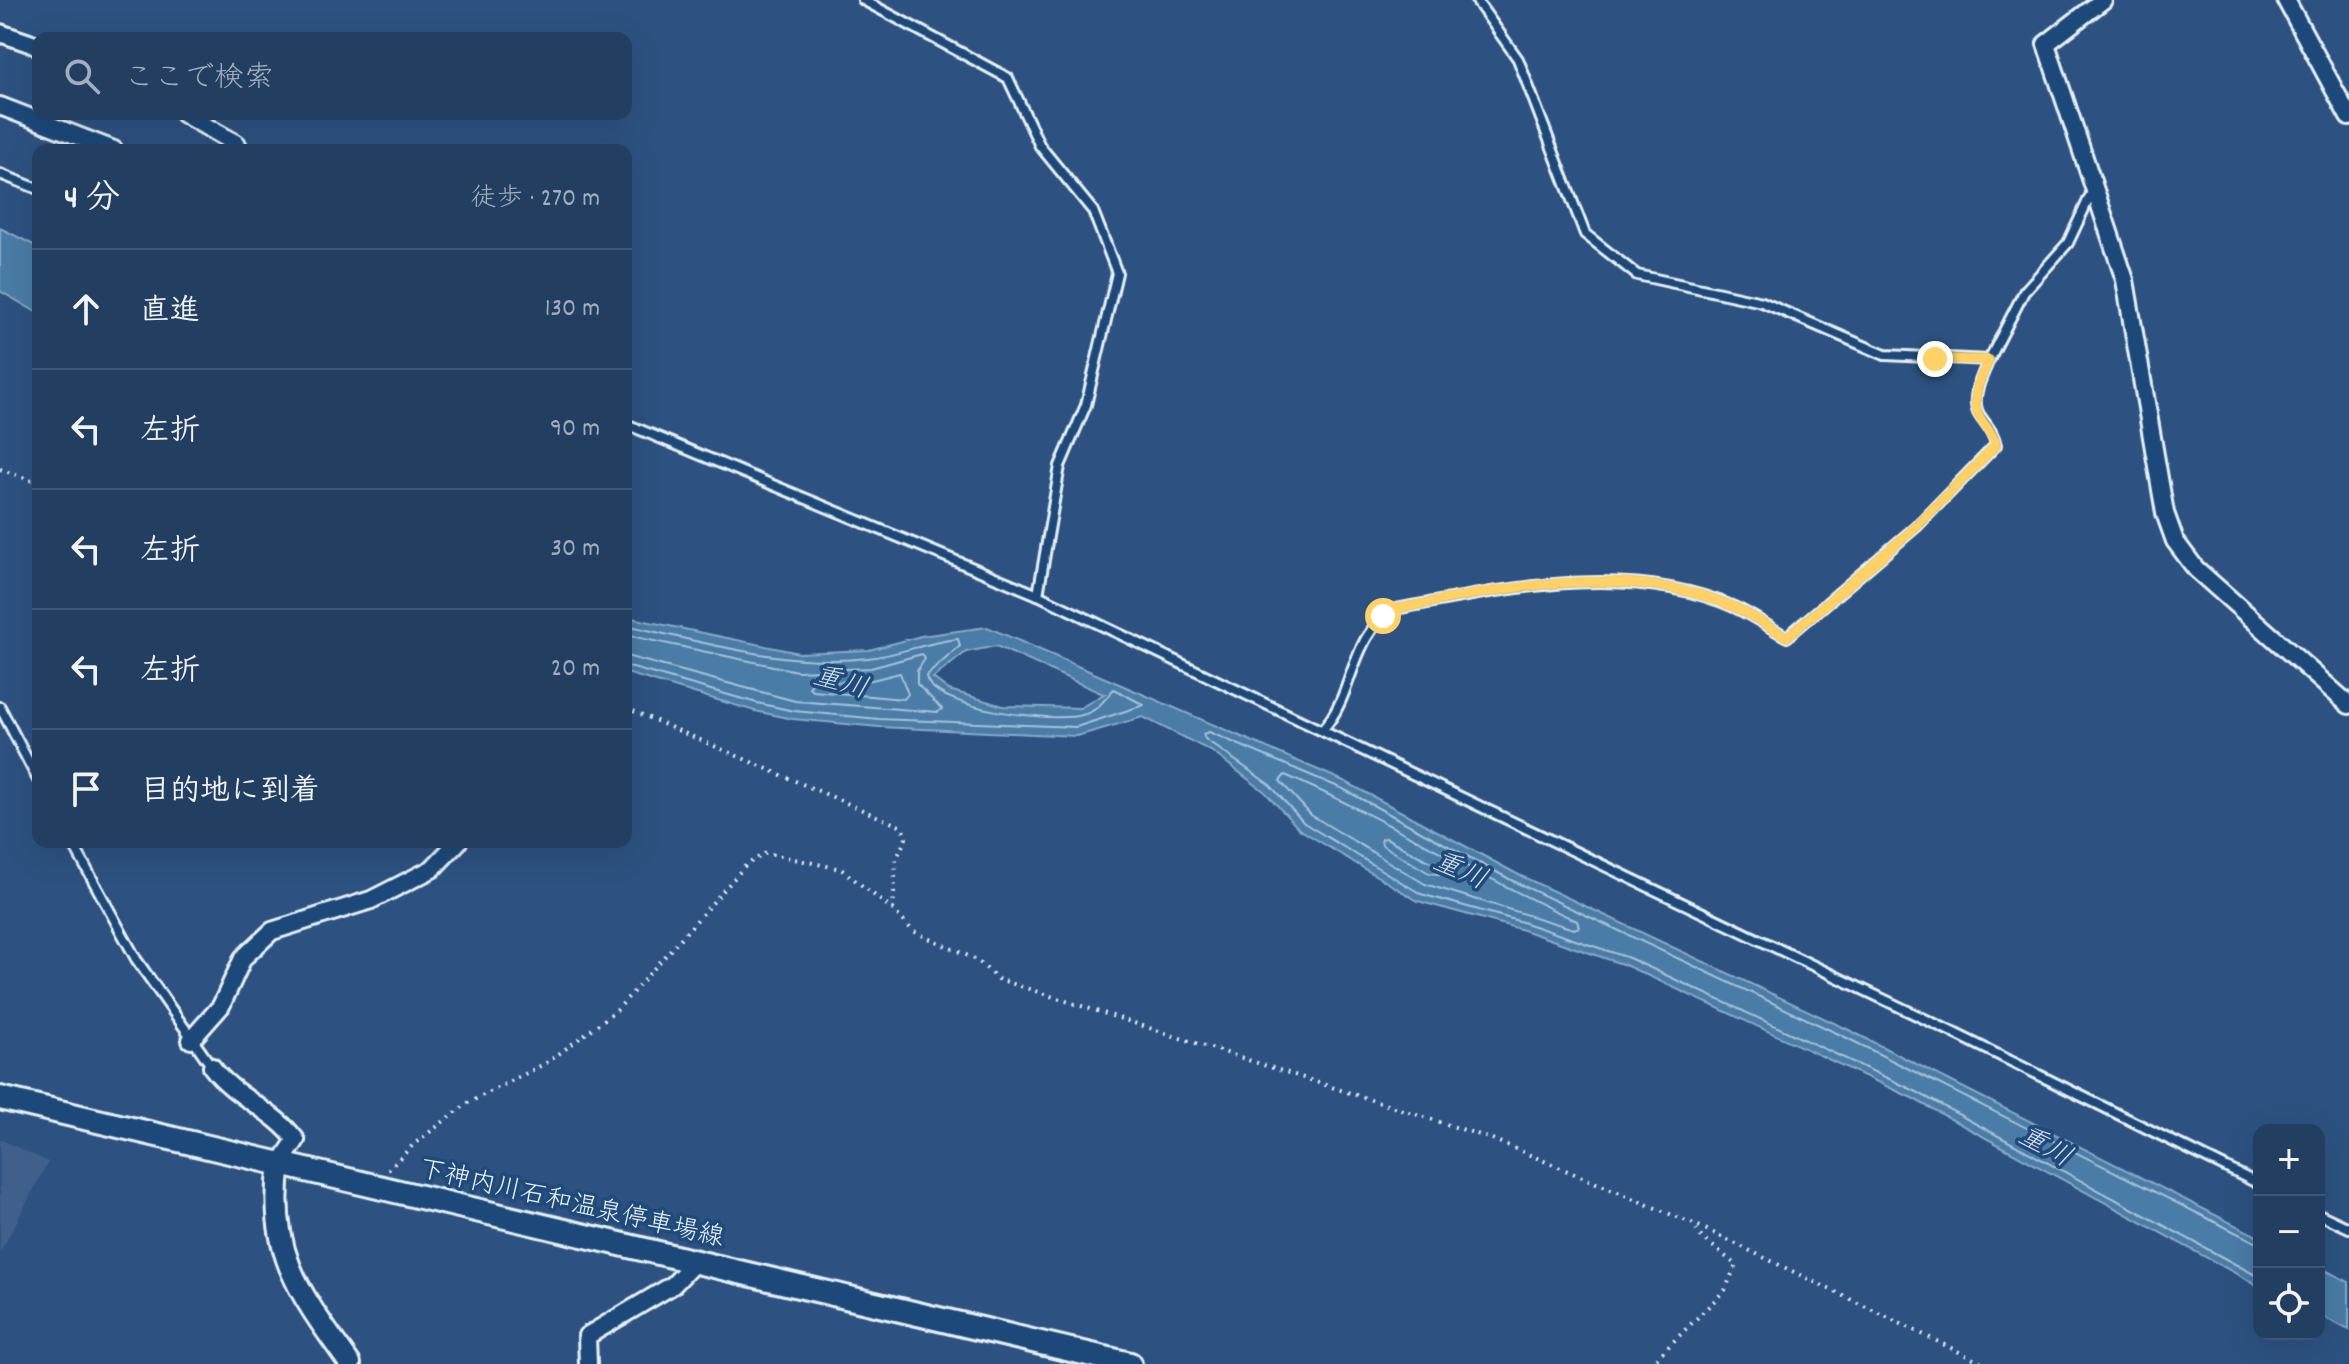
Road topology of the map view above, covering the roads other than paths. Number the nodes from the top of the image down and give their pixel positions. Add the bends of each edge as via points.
1 (863, 0) edge
2 (1476, 0) edge
3 (2103, 0) edge
4 (2286, 0) edge
5 (0, 33) edge
6 (32, 44) edge
7 (0, 106) edge
8 (2349, 117) edge
9 (32, 118) edge
10 (36, 120) edge
11 (195, 120) edge
12 (98, 144) edge
13 (237, 144) edge
14 (0, 174) edge
15 (2094, 186) junction
16 (32, 187) edge
17 (1989, 360) junction
18 (632, 426) edge
19 (1038, 595) junction
20 (2349, 705) edge
21 (0, 707) edge
22 (1323, 729) junction
23 (32, 768) edge
24 (75, 848) edge
25 (452, 848) edge
26 (191, 1040) junction
27 (212, 1067) joint
28 (0, 1098) edge
29 (280, 1164) junction
30 (2253, 1181) edge
31 (2325, 1217) edge
32 (2349, 1228) edge
33 (694, 1263) junction
34 (350, 1364) edge
35 (588, 1364) edge
36 (1130, 1364) edge

1 - 19 lane via 1008,78 1040,146 1093,211 1117,273 1086,405 1060,466
2 - 17 lane via 1518,59 1585,234 1637,275 1762,302 1885,355
3 - 15 street via 2046,44
4 - 8 street
5 - 6 street
7 - 9 street
10 - 12 street
11 - 13 street
14 - 16 lane
15 - 17 lane via 2068,243 2024,292
15 - 20 street via 2125,280 2165,513 2175,541 2196,569
17 - 22 lane via 1977,386 1977,411 1996,445 1916,527 1787,637 1733,607 1656,585 1585,582 1492,591 1396,609 1370,632
18 - 19 lane
19 - 22 lane
21 - 23 lane
22 - 30 lane
24 - 26 lane via 136,959
25 - 26 street via 432,869 371,900 272,931 243,958 221,1006
26 - 27 lane
27 - 29 street via 221,1080 284,1124 296,1140
28 - 29 main road, 下神内川石和温泉停車場線
29 - 33 main road, 下神内川石和温泉停車場線
29 - 34 street via 275,1200 284,1260 309,1309
31 - 32 lane
33 - 35 street via 673,1285 587,1336
33 - 36 main road, 下神内川石和温泉停車場線

